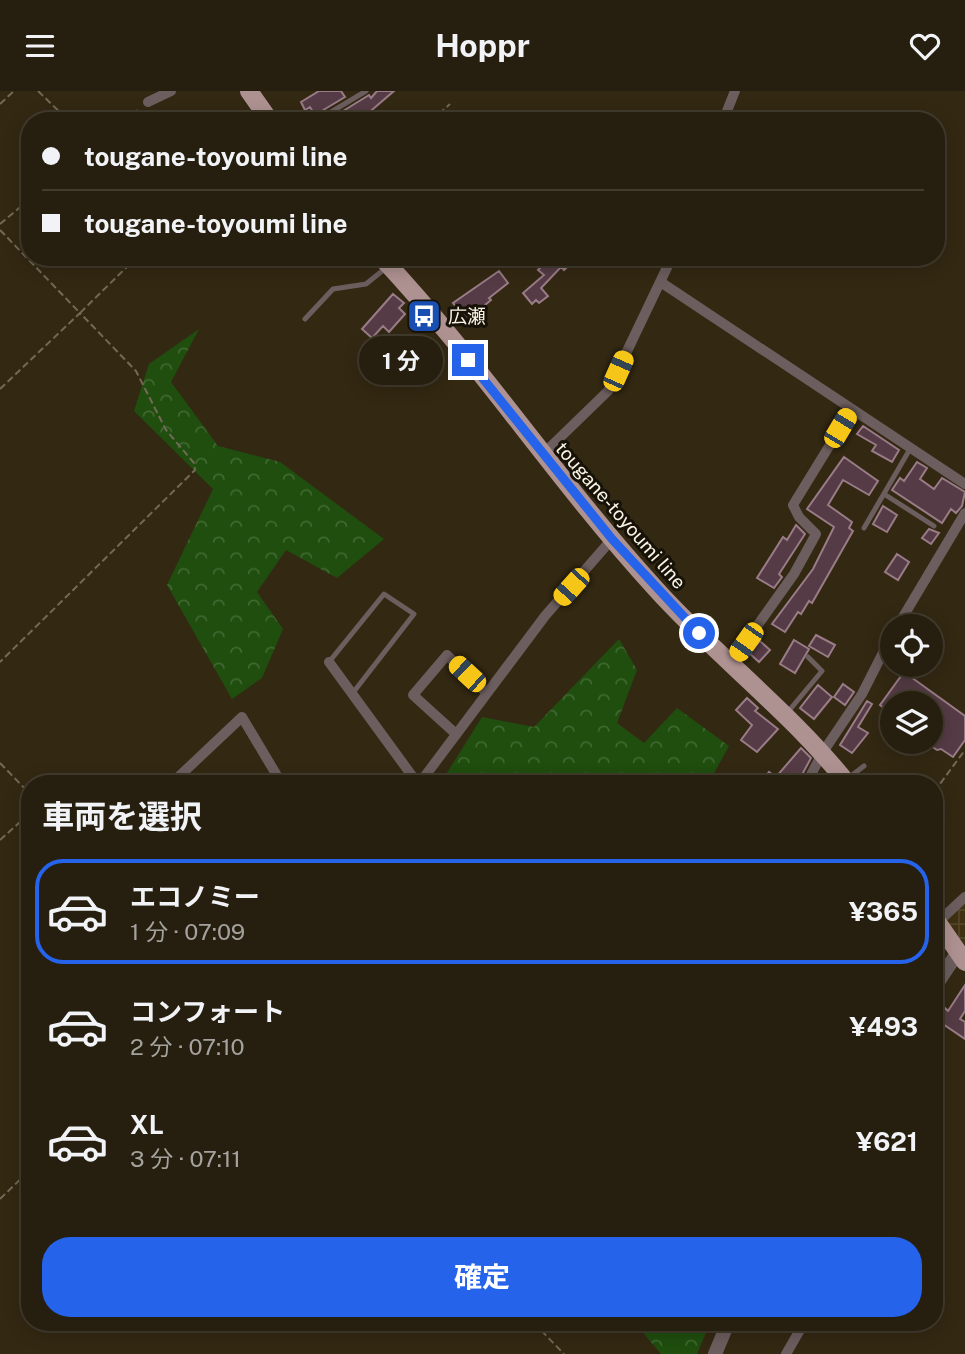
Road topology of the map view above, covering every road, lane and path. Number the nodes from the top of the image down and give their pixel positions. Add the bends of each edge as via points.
1 (14, 91) edge
2 (38, 91) edge
3 (170, 91) edge
4 (249, 91) edge
5 (366, 91) edge
6 (735, 91) edge
7 (148, 102) joint
8 (0, 104) edge
9 (450, 104) dead end
10 (60, 112) edge
11 (135, 112) edge
12 (262, 112) edge
13 (331, 112) edge
14 (441, 112) edge
15 (727, 112) edge
16 (21, 206) edge
17 (0, 224) edge
18 (0, 230) edge
19 (21, 252) edge
20 (35, 266) edge
21 (128, 266) edge
22 (381, 266) edge
23 (389, 266) edge
24 (668, 266) edge
25 (662, 282) junction
26 (80, 313) junction
27 (305, 319) dead end
28 (0, 389) edge
29 (852, 408) junction
30 (911, 448) junction
31 (542, 455) junction
32 (965, 484) edge
33 (884, 494) junction
34 (965, 513) edge
35 (934, 526) dead end
36 (864, 528) dead end
37 (612, 539) junction
38 (905, 614) edge
39 (808, 657) dead end
40 (880, 659) edge
41 (0, 662) edge
42 (329, 662) joint
43 (730, 664) junction
44 (487, 693) junction
45 (352, 694) junction
46 (785, 716) junction
47 (456, 734) junction
48 (965, 750) edge
49 (822, 753) junction
50 (0, 763) edge
51 (864, 766) dead end
52 (181, 775) edge
53 (277, 775) edge
54 (411, 775) edge
55 (425, 775) edge
56 (811, 775) edge
57 (840, 775) edge
58 (854, 775) edge
59 (943, 780) edge
60 (21, 785) edge
61 (21, 821) edge
62 (0, 840) edge
63 (965, 897) edge
64 (943, 914) edge
65 (943, 930) edge
66 (961, 957) edge
67 (943, 978) edge
68 (21, 1179) edge
69 (0, 1199) edge
70 (542, 1331) edge
71 (725, 1331) edge
72 (799, 1331) edge
73 (564, 1354) edge
74 (715, 1354) edge
75 (786, 1354) edge

1 - 8 path
2 - 10 path
3 - 7 street
4 - 12 main road
5 - 13 lane
6 - 15 street
7 - 11 path
9 - 14 path
16 - 17 path
18 - 19 path
20 - 26 path
21 - 26 path
22 - 27 lane via 366,284 333,289
23 - 31 main road, tougane-toyoumi line
24 - 25 street
25 - 29 street
25 - 31 street via 608,391
26 - 28 path
26 - 41 path via 136,371 166,430 195,470
29 - 30 street
29 - 43 street via 793,505 816,534 794,575
30 - 32 street
30 - 33 lane
31 - 37 main road, tougane-toyoumi line
33 - 35 lane
33 - 36 lane
34 - 38 street
37 - 43 main road, tougane-toyoumi line
37 - 44 street
39 - 46 lane via 821,671
40 - 49 street
42 - 45 street
42 - 45 lane via 384,594 414,614
43 - 46 main road, tougane-toyoumi line
44 - 47 street
44 - 47 street via 447,655 412,695
45 - 54 street
46 - 49 main road, tougane-toyoumi line
47 - 55 street
48 - 59 path
49 - 56 street
49 - 57 main road, tougane-toyoumi line
50 - 60 path
51 - 58 lane
52 - 53 street via 243,717
61 - 62 path
63 - 64 street
65 - 66 main road
66 - 67 street
68 - 69 path
70 - 73 path
71 - 74 street
72 - 75 street

